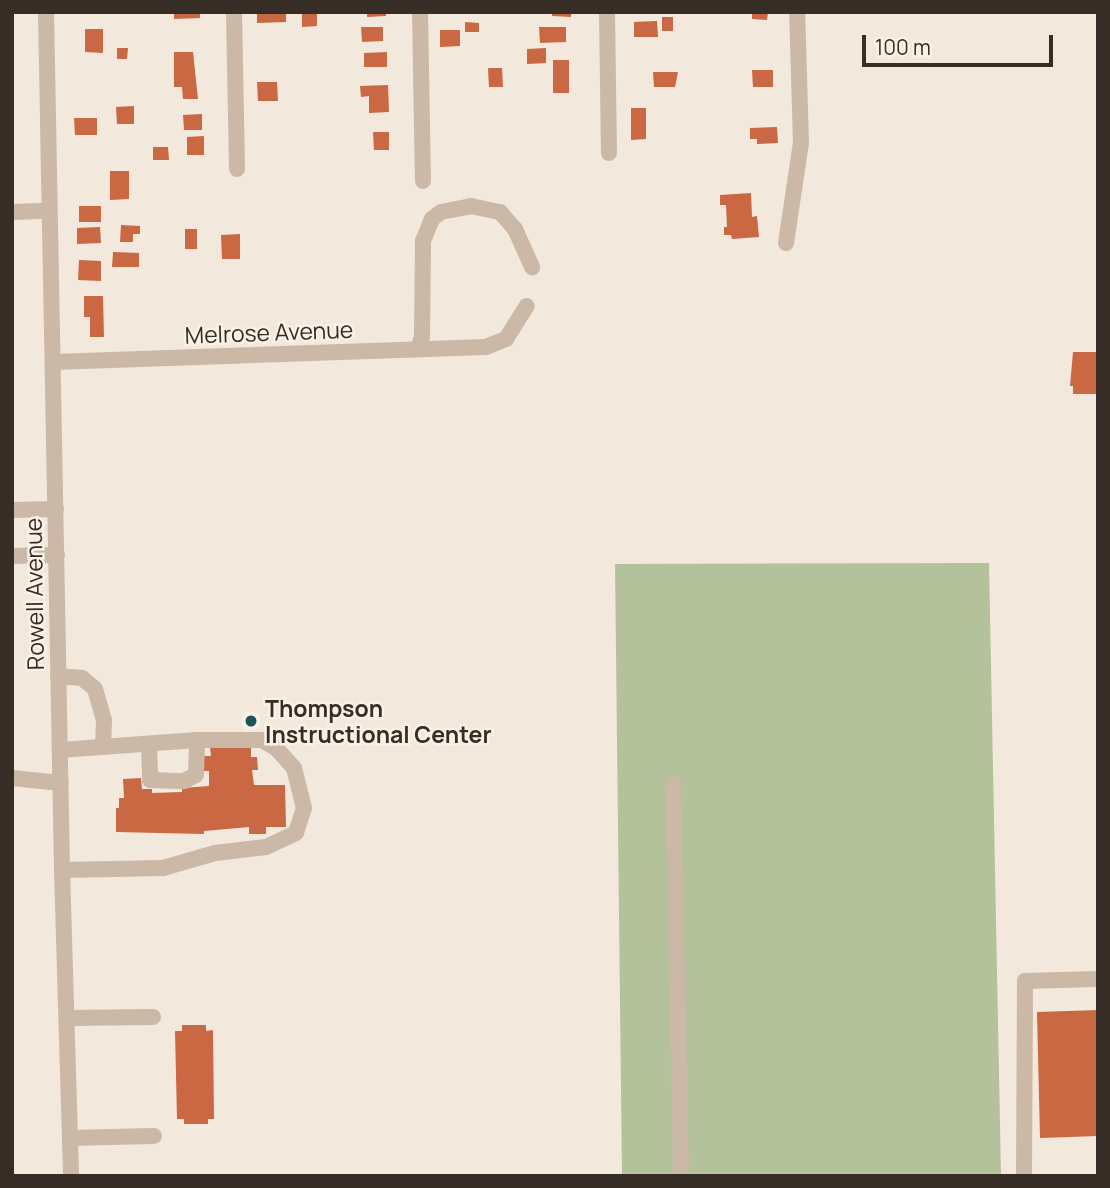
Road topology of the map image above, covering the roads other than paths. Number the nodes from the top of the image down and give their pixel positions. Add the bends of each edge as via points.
1 (46, 12) edge
2 (234, 12) edge
3 (420, 12) edge
4 (607, 12) edge
5 (797, 12) edge
6 (609, 153) dead end
7 (237, 169) dead end
8 (423, 181) dead end
9 (49, 211) junction
10 (12, 212) edge
11 (786, 243) dead end
12 (532, 267) dead end
13 (527, 306) dead end
14 (418, 349) junction
15 (53, 362) junction
16 (56, 509) junction
17 (12, 510) edge
18 (57, 555) junction
19 (12, 556) edge
20 (58, 676) junction
21 (197, 740) junction
22 (149, 744) junction
23 (103, 747) junction
24 (60, 750) junction
25 (12, 778) edge
26 (61, 783) junction
27 (673, 784) dead end
28 (62, 870) junction
29 (1098, 979) edge
30 (153, 1017) dead end
31 (67, 1018) junction
32 (154, 1136) dead end
33 (70, 1138) junction
34 (71, 1176) edge
35 (681, 1176) edge
36 (1024, 1176) edge

1 - 9 street, Rowell Avenue
2 - 7 street
3 - 8 street
4 - 6 street
5 - 11 street via 801,143
9 - 10 street
9 - 15 street, Rowell Avenue
12 - 14 street via 515,229 500,212 471,205 441,212 432,219 423,241
13 - 14 street, Melrose Avenue via 506,339 486,347
14 - 15 street, Melrose Avenue
15 - 16 street, Rowell Avenue
16 - 17 street
16 - 18 street, Rowell Avenue
18 - 19 street
18 - 20 street, Rowell Avenue
20 - 23 street via 82,678 95,689 104,720
20 - 24 street, Rowell Avenue
21 - 22 street
21 - 22 street via 196,775 184,782 150,780
21 - 28 street via 257,740 276,748 294,768 301,787 304,815 296,833 266,847 215,853 172,866
22 - 23 street
23 - 24 street
24 - 26 street, Rowell Avenue
25 - 26 street
26 - 28 street, Rowell Avenue
27 - 35 street
28 - 31 street, Rowell Avenue
29 - 36 street via 1025,981
30 - 31 street
31 - 33 street, Rowell Avenue
32 - 33 street
33 - 34 street, Rowell Avenue

